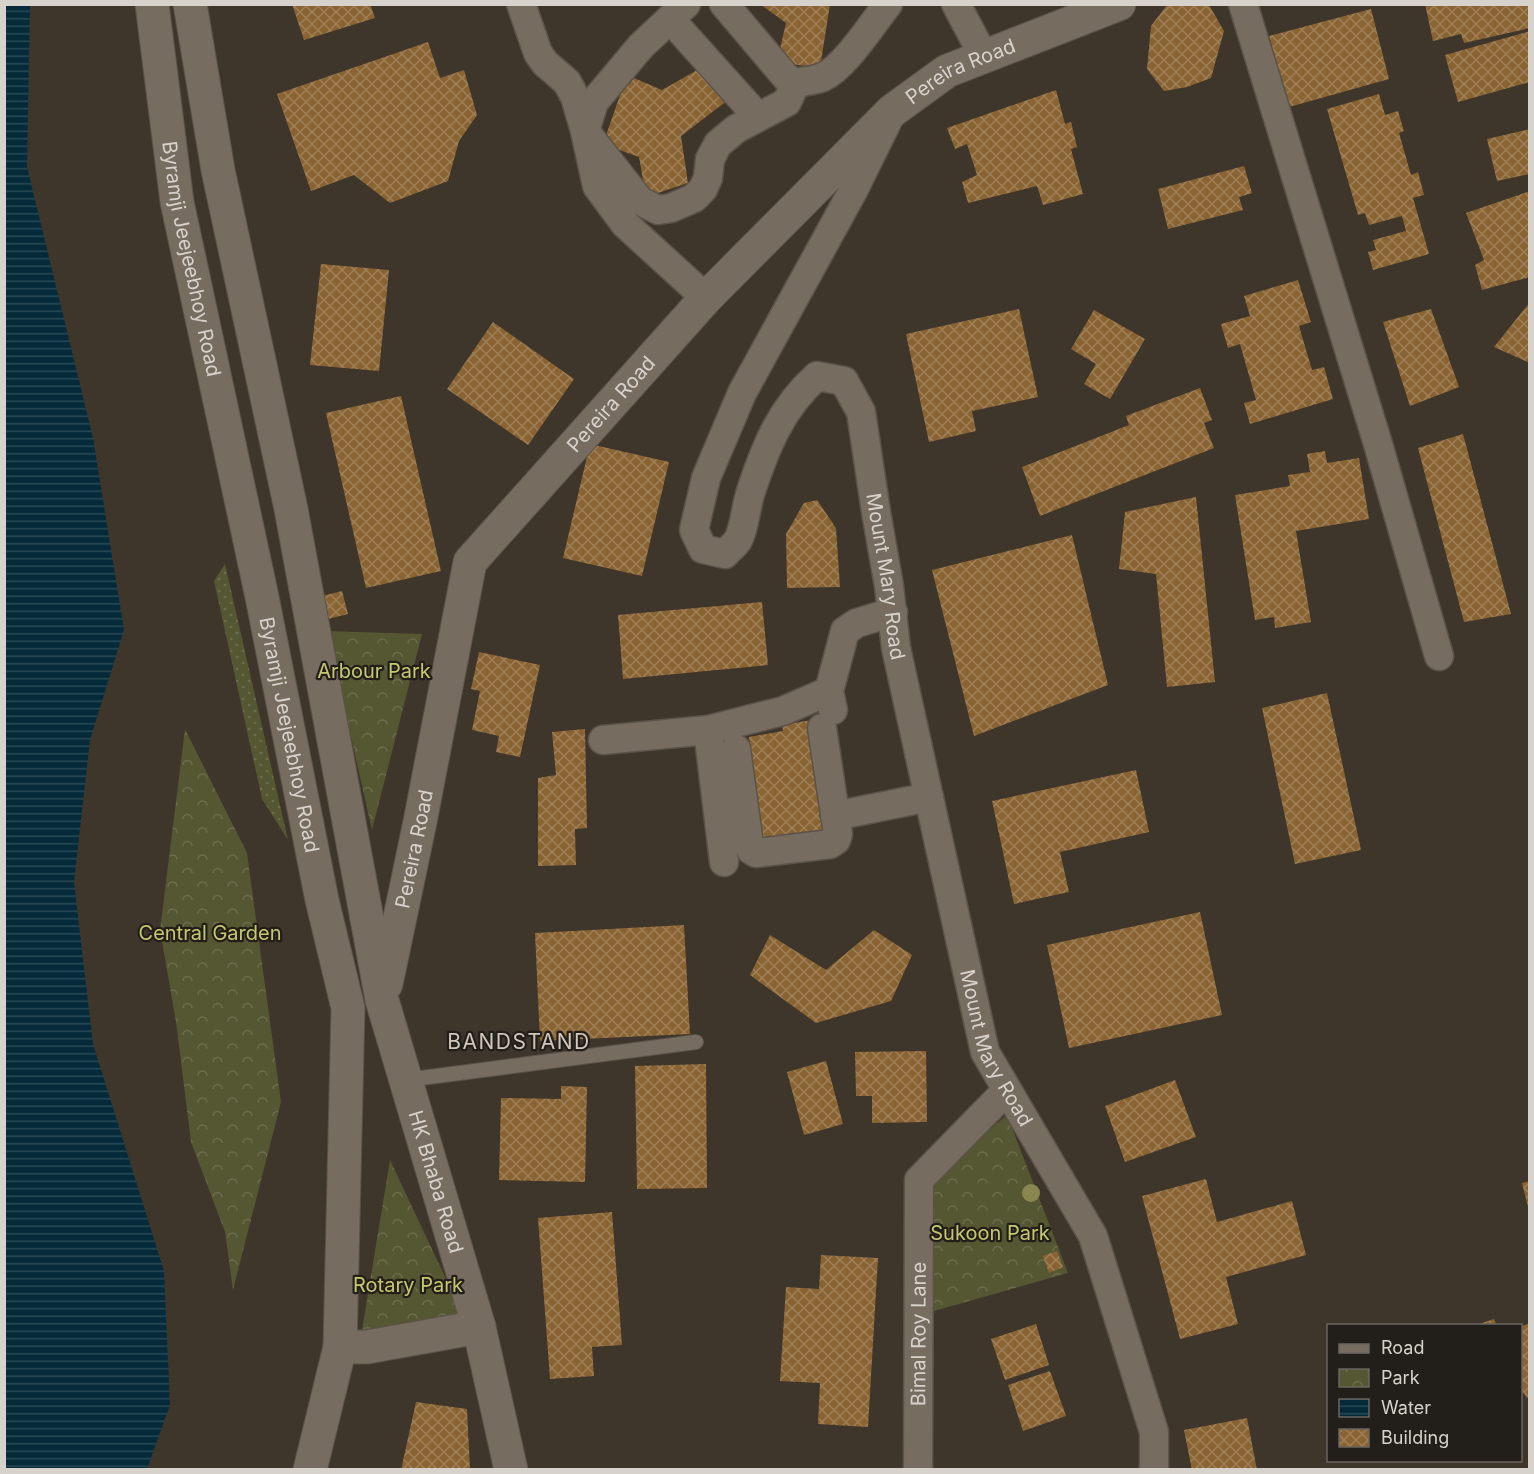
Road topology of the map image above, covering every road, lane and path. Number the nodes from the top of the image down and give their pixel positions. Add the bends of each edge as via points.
1 (152, 4) edge
2 (190, 4) edge
3 (521, 4) edge
4 (724, 4) edge
5 (888, 4) edge
6 (956, 4) edge
7 (1119, 4) edge
8 (1243, 4) edge
9 (678, 12) edge
10 (984, 57) junction
11 (791, 83) junction
12 (892, 111) junction
13 (758, 117) junction
14 (585, 131) junction
15 (706, 298) junction
16 (893, 612) junction
17 (1439, 656) dead end
18 (828, 710) junction
19 (708, 730) junction
20 (603, 740) dead end
21 (736, 749) dead end
22 (929, 797) junction
23 (835, 816) junction
24 (724, 862) dead end
25 (382, 1000) junction
26 (348, 1008) junction
27 (696, 1042) dead end
28 (406, 1080) junction
29 (1007, 1090) junction
30 (479, 1327) junction
31 (340, 1347) junction
32 (310, 1470) edge
33 (511, 1470) edge
34 (918, 1470) edge
35 (1154, 1470) edge

1 - 26 street, Byramji Jeejeebhoy Road via 177,202 242,500 322,900
2 - 25 street, Byramji Jeejeebhoy Road via 218,170 291,509
3 - 14 street via 538,53 567,82
4 - 11 street
5 - 11 street via 838,68 818,78
6 - 10 street
7 - 10 street, Pereira Road
8 - 17 street
9 - 13 street
9 - 14 street via 641,46 594,102
10 - 12 street, Pereira Road via 947,71
11 - 13 street via 787,102
12 - 15 street, Pereira Road
12 - 16 street, Mount Mary Road via 854,189 742,393 706,478 694,530 703,549 725,554 738,540 765,451 798,393 817,376 844,381 861,412
13 - 14 street via 718,144 710,159 708,178 694,198 658,210 640,201
14 - 15 street via 597,186 618,215
15 - 25 street, Pereira Road via 470,562
16 - 18 street via 844,631
16 - 22 street, Mount Mary Road via 896,648
18 - 19 street via 783,711
18 - 23 street
19 - 20 street
19 - 24 street
21 - 23 street via 749,844 756,853 830,844 838,834
22 - 23 street
22 - 29 street, Mount Mary Road via 985,1052
25 - 26 street
25 - 28 street, HK Bhaba Road
26 - 31 street, Byramji Jeejeebhoy Road
27 - 28 lane
28 - 30 street, HK Bhaba Road
29 - 34 street, Bimal Roy Lane via 919,1180
29 - 35 street, Mount Mary Road via 1093,1236 1154,1432
30 - 31 street via 367,1347
30 - 33 street, HK Bhaba Road
31 - 32 street, Byramji Jeejeebhoy Road

